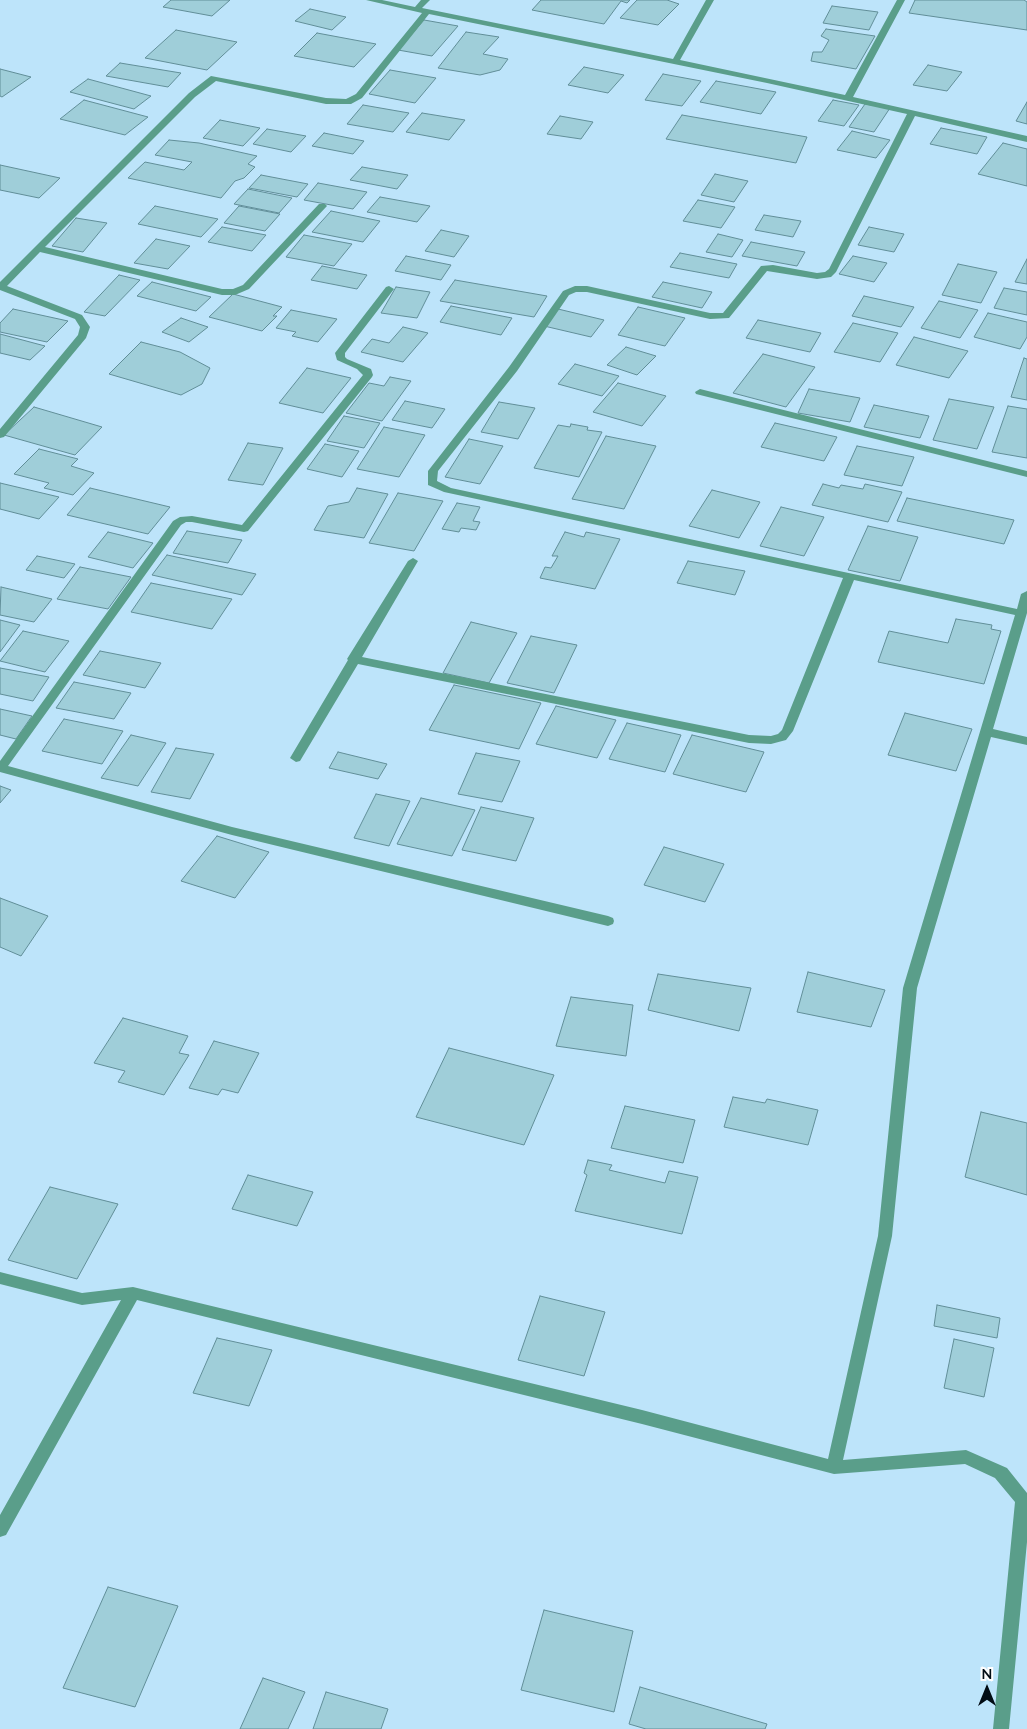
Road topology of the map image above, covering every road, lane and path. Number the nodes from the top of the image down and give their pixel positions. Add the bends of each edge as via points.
1 (370, 0) edge
2 (426, 0) edge
3 (710, 0) edge
4 (901, 0) edge
5 (417, 9) junction
6 (427, 12) junction
7 (675, 62) junction
8 (848, 98) junction
9 (912, 113) junction
10 (1027, 140) edge
11 (322, 206) dead end
12 (40, 249) junction
13 (1, 287) edge
14 (390, 289) dead end
15 (700, 392) dead end
16 (0, 435) edge
17 (1027, 474) edge
18 (413, 561) dead end
19 (849, 578) junction
20 (1027, 594) edge
21 (1021, 613) junction
22 (353, 659) junction
23 (987, 732) junction
24 (1027, 741) edge
25 (296, 758) dead end
26 (0, 768) edge
27 (608, 921) dead end
28 (0, 1278) edge
29 (133, 1294) junction
30 (834, 1467) junction
31 (0, 1530) edge
32 (1001, 1729) edge

1 - 5 street
2 - 5 street
3 - 7 street
4 - 8 street
5 - 6 street
6 - 7 street
6 - 12 street via 359,96 348,102 326,101 214,78 192,96
7 - 8 street
8 - 9 street
9 - 10 street
9 - 19 street via 828,275 764,268 726,316 710,316 587,288 574,288 566,293 513,369 433,471 432,483 448,490
11 - 12 street via 246,287 235,292 222,292
12 - 13 street
13 - 16 street via 79,317 85,326 83,336
14 - 26 street via 340,353 340,358 367,370 368,375 249,524 244,529 192,519 178,523
15 - 17 street
18 - 22 street
19 - 21 street
19 - 22 street via 788,732 771,740 750,739
20 - 21 street
21 - 23 street
22 - 25 street
23 - 24 street
23 - 30 street via 910,988 885,1236
26 - 27 street via 232,832
28 - 29 street via 82,1300
29 - 30 street via 642,1417
29 - 31 street
30 - 32 street via 966,1457 1001,1473 1023,1500

